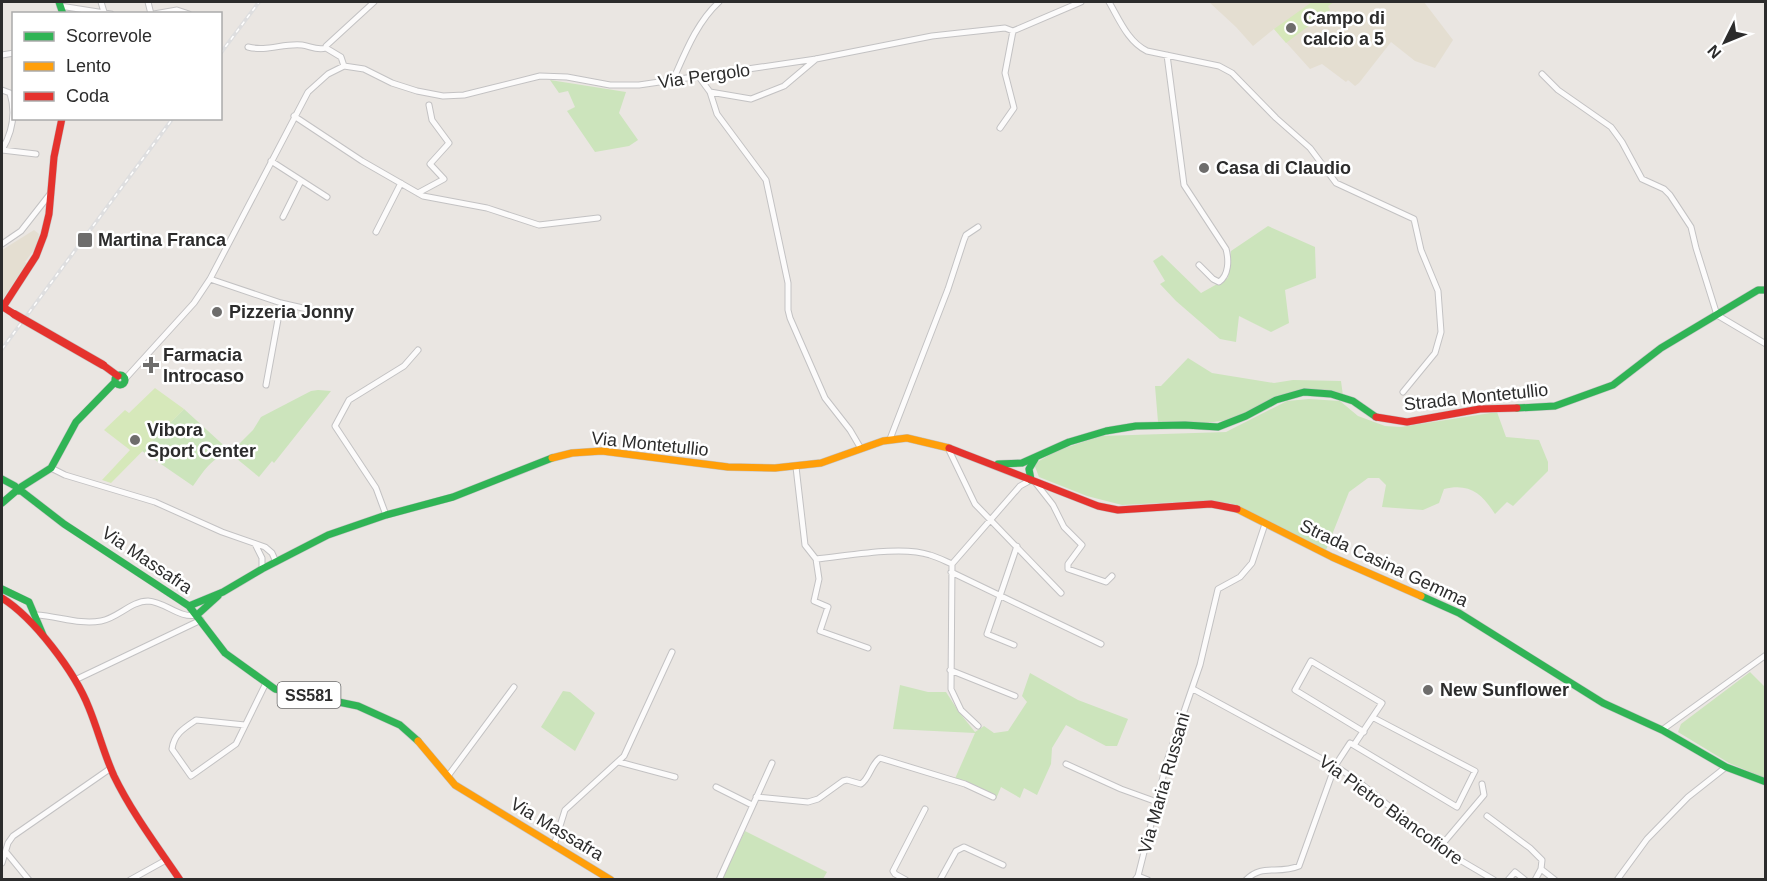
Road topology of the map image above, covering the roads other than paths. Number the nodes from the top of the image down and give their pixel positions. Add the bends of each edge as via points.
1 (374, 2) edge
2 (719, 2) edge
3 (1081, 2) edge
4 (1108, 2) edge
5 (61, 7) edge
6 (99, 12) edge
7 (165, 12) edge
8 (183, 12) edge
9 (1013, 31) junction
10 (248, 47) dead end
11 (326, 48) junction
12 (1167, 56) junction
13 (816, 58) junction
14 (344, 66) junction
15 (1542, 75) dead end
16 (699, 77) junction
17 (673, 80) junction
18 (711, 92) junction
19 (429, 105) dead end
20 (12, 111) edge
21 (294, 116) junction
22 (62, 120) edge
23 (1000, 128) dead end
24 (2, 150) edge
25 (36, 154) dead end
26 (271, 161) junction
27 (301, 180) junction
28 (401, 183) junction
29 (51, 193) junction
30 (418, 193) junction
31 (327, 196) dead end
32 (283, 217) dead end
33 (598, 218) dead end
34 (978, 226) dead end
35 (376, 232) dead end
36 (2, 244) edge
37 (1199, 265) dead end
38 (210, 279) junction
39 (1766, 290) edge
40 (281, 303) junction
41 (2, 309) edge
42 (329, 314) dead end
43 (1717, 315) junction
44 (1766, 344) edge
45 (418, 350) dead end
46 (119, 380) junction
47 (266, 385) dead end
48 (1403, 392) dead end
49 (890, 439) junction
50 (860, 447) junction
51 (948, 448) junction
52 (1035, 459) junction
53 (987, 461) junction
54 (1022, 463) junction
55 (796, 467) junction
56 (51, 468) junction
57 (1021, 476) junction
58 (2, 479) edge
59 (1033, 481) junction
60 (1020, 486) junction
61 (18, 489) junction
62 (2, 503) edge
63 (386, 515) junction
64 (990, 519) junction
65 (1265, 524) junction
66 (254, 543) junction
67 (1017, 546) junction
68 (816, 559) junction
69 (276, 562) junction
70 (952, 564) junction
71 (262, 569) junction
72 (951, 572) junction
73 (1112, 576) dead end
74 (2, 589) edge
75 (222, 592) junction
76 (1061, 593) dead end
77 (1002, 595) junction
78 (3, 601) edge
79 (189, 606) junction
80 (34, 611) junction
81 (23, 615) junction
82 (199, 617) junction
83 (44, 638) junction
84 (1101, 644) dead end
85 (1014, 645) dead end
86 (868, 648) dead end
87 (672, 652) dead end
88 (1766, 655) edge
89 (950, 670) junction
90 (75, 680) junction
91 (266, 683) junction
92 (514, 687) dead end
93 (1192, 689) junction
94 (1016, 696) dead end
95 (1374, 717) junction
96 (245, 725) junction
97 (978, 726) dead end
98 (1662, 730) junction
99 (1364, 732) junction
100 (1354, 746) junction
101 (619, 762) junction
102 (772, 763) dead end
103 (1066, 764) dead end
104 (1335, 766) junction
105 (1726, 767) junction
106 (111, 768) junction
107 (448, 777) junction
108 (675, 777) dead end
109 (1766, 782) edge
110 (1482, 784) dead end
111 (716, 787) dead end
112 (756, 796) junction
113 (993, 797) dead end
114 (1157, 802) junction
115 (752, 806) junction
116 (925, 809) dead end
117 (1487, 816) dead end
118 (554, 845) junction
119 (1440, 847) junction
120 (4, 853) edge
121 (166, 860) junction
122 (2, 863) edge
123 (1003, 865) dead end
124 (1541, 869) junction
125 (1136, 878) edge
126 (29, 879) edge
127 (130, 879) edge
128 (180, 879) edge
129 (611, 879) edge
130 (719, 879) edge
131 (906, 879) edge
132 (939, 879) edge
133 (1148, 879) edge
134 (1246, 879) edge
135 (1494, 879) edge
136 (1508, 879) edge
137 (1526, 879) edge
138 (1534, 879) edge
139 (1556, 879) edge
140 (1617, 879) edge

1 - 11 street
2 - 17 street via 704,19
3 - 9 street, Via Pergolo
4 - 12 street via 1136,44
5 - 6 street
7 - 8 street
9 - 13 street, Via Pergolo via 1005,28 932,36
9 - 23 street via 1005,72 1014,108
10 - 11 street
11 - 14 street via 341,57
12 - 37 street via 1184,185 1228,254 1226,275 1219,282
12 - 48 street via 1219,66 1232,73 1310,148 1336,183 1414,219 1421,250 1438,291 1442,332 1432,357
13 - 16 street, Via Pergolo
13 - 18 street via 784,86 751,99
14 - 17 street, Via Pergolo via 443,96 464,95 540,76 610,85
14 - 21 street via 308,92
15 - 43 street via 1611,127 1642,179 1670,195 1691,227
16 - 17 street, Via Pergolo
16 - 18 street
18 - 50 street via 717,114 766,180 788,284 790,318 825,398
19 - 30 street via 432,120 449,143 430,164 444,179
20 - 24 street via 9,137
21 - 26 street
21 - 28 street
22 - 29 street
24 - 25 street
26 - 27 street
26 - 38 street
27 - 31 street
27 - 32 street
28 - 30 street
28 - 35 street
29 - 36 street via 21,231
29 - 41 street via 40,247
30 - 33 street via 487,208 539,225
34 - 49 street via 966,235
38 - 40 street
38 - 46 street via 139,365
39 - 43 street, Strada Montetullio via 1758,290
40 - 42 street
40 - 47 street
41 - 46 street, bridge via 103,365
43 - 44 street
43 - 52 street, Strada Montetullio via 1661,348 1613,385 1555,406 1480,409 1407,422 1378,418 1353,401 1331,393 1304,392 1276,400 1218,427 1136,426 1106,431 1069,442
45 - 63 street via 404,366 350,400 335,426 376,488
46 - 56 street via 82,414
49 - 50 street, Via Montetullio
49 - 51 street, Via Montetullio via 920,440
50 - 55 street, Via Montetullio via 821,463
51 - 53 street, Via Montetullio
51 - 64 street via 975,504
52 - 54 street, Strada Montetullio
52 - 59 street via 1029,469
53 - 54 street, Strada Montetullio
53 - 57 street, Strada Casina Gemma
54 - 57 street via 1018,469
54 - 59 street
55 - 63 street, Via Montetullio via 728,467 602,451 573,453 453,497
55 - 68 street via 805,545
56 - 61 street
56 - 66 street via 155,502
57 - 59 street, Strada Casina Gemma
57 - 60 street
58 - 61 street, Via Massafra / SS581
59 - 60 street
59 - 65 street, Strada Casina Gemma via 1105,508 1211,504 1240,510
59 - 73 street via 1082,545 1068,569 1106,582
60 - 64 street
61 - 62 street
61 - 79 street, Via Massafra / SS581
63 - 69 street, Via Montetullio via 328,535
64 - 67 street
64 - 70 street
65 - 93 street, Via Maria Russani via 1252,563 1240,577 1218,590
65 - 98 street, Strada Casina Gemma via 1459,613 1603,703
66 - 69 street via 272,553
66 - 71 street via 260,550
67 - 76 street
67 - 77 street
68 - 70 street via 916,552
68 - 86 street via 819,579 814,601 828,607 820,632
69 - 71 street, Via Montetullio
70 - 72 street
71 - 75 street, Via Montetullio
72 - 77 street
72 - 89 street
74 - 80 street via 27,600
75 - 79 street, Via Montetullio
75 - 82 street, Via Montetullio
77 - 84 street
77 - 85 street via 987,634
78 - 81 street
79 - 82 street, Via Massafra / SS581
80 - 81 street
80 - 82 street via 92,622 152,601 186,616
80 - 83 street
81 - 83 street
82 - 90 street
82 - 91 street, Via Massafra / SS581 via 225,653
83 - 90 street
87 - 101 street
88 - 98 street
89 - 94 street
89 - 97 street via 955,700
90 - 106 street
91 - 96 street
91 - 107 street, Via Massafra / SS581 via 275,689 358,705 400,725 424,746
92 - 107 street
93 - 104 street, Via Pietro Biancofiore
93 - 114 street, Via Maria Russani
95 - 99 street
95 - 99 street via 1382,703 1311,661 1295,690
95 - 100 street via 1475,771 1457,807
96 - 96 street via 236,744 191,776 172,749 180,731 196,720
98 - 105 street, Strada Casina Gemma
99 - 100 street
100 - 104 street via 1350,743
101 - 108 street
101 - 118 street via 565,810
102 - 112 street
103 - 114 street
104 - 119 street, Via Pietro Biancofiore
104 - 134 street via 1299,866 1287,871 1253,872
105 - 109 street, Strada Casina Gemma
105 - 140 street via 1688,797 1647,839
106 - 120 street via 13,836
106 - 121 street via 133,813
107 - 118 street, Via Massafra / SS581
110 - 119 street via 1484,795
111 - 115 street
112 - 113 street via 811,801 843,781 865,782 880,758 965,784
112 - 115 street
114 - 125 street, Via Maria Russani
115 - 130 street
116 - 131 street via 893,871
117 - 124 street via 1530,848 1542,860
118 - 129 street, Via Massafra / SS581
119 - 135 street, Via Pietro Biancofiore
120 - 122 street
120 - 126 street
121 - 127 street
121 - 128 street
123 - 132 street via 964,847 956,850
124 - 138 street
124 - 139 street
125 - 133 street
136 - 137 street via 1515,872

